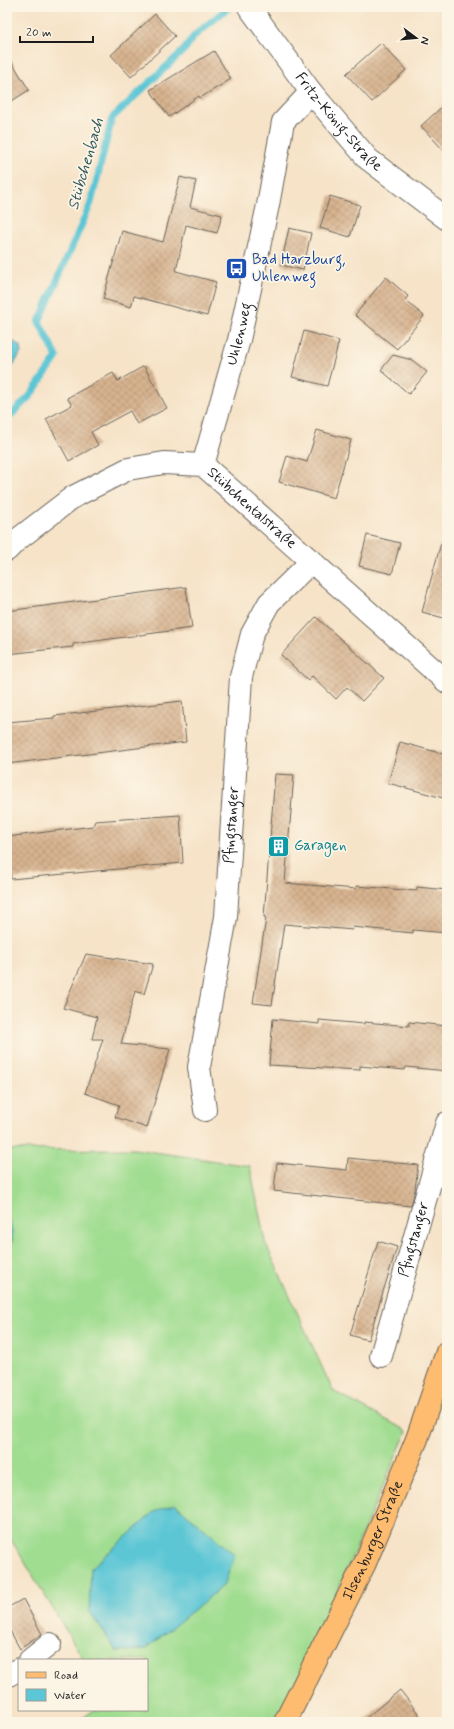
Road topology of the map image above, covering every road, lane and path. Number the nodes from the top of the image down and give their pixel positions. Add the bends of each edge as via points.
1 (249, 7) edge
2 (311, 92) junction
3 (446, 217) edge
4 (203, 465) junction
5 (7, 550) edge
6 (312, 561) junction
7 (447, 682) edge
8 (205, 1110) dead end
9 (447, 1123) edge
10 (447, 1352) edge
11 (381, 1356) dead end
12 (50, 1644) dead end
13 (31, 1659) edge
14 (18, 1670) edge
15 (7, 1676) edge
16 (285, 1722) edge

1 - 2 street, Fritz-König-Straße
2 - 3 street, Fritz-König-Straße via 368,159
2 - 4 street, Uhlenweg via 283,122 239,340
4 - 5 street, Stübchentalstraße via 164,463 128,469 73,497
4 - 6 street, Stübchentalstraße
6 - 7 street, Stübchentalstraße
6 - 8 street, Pfingstanger via 269,603 252,634 241,677 226,917 199,1067
9 - 11 street, Pfingstanger
10 - 16 main road, Ilsenburger Straße via 417,1439 365,1563
12 - 13 street
14 - 15 street

